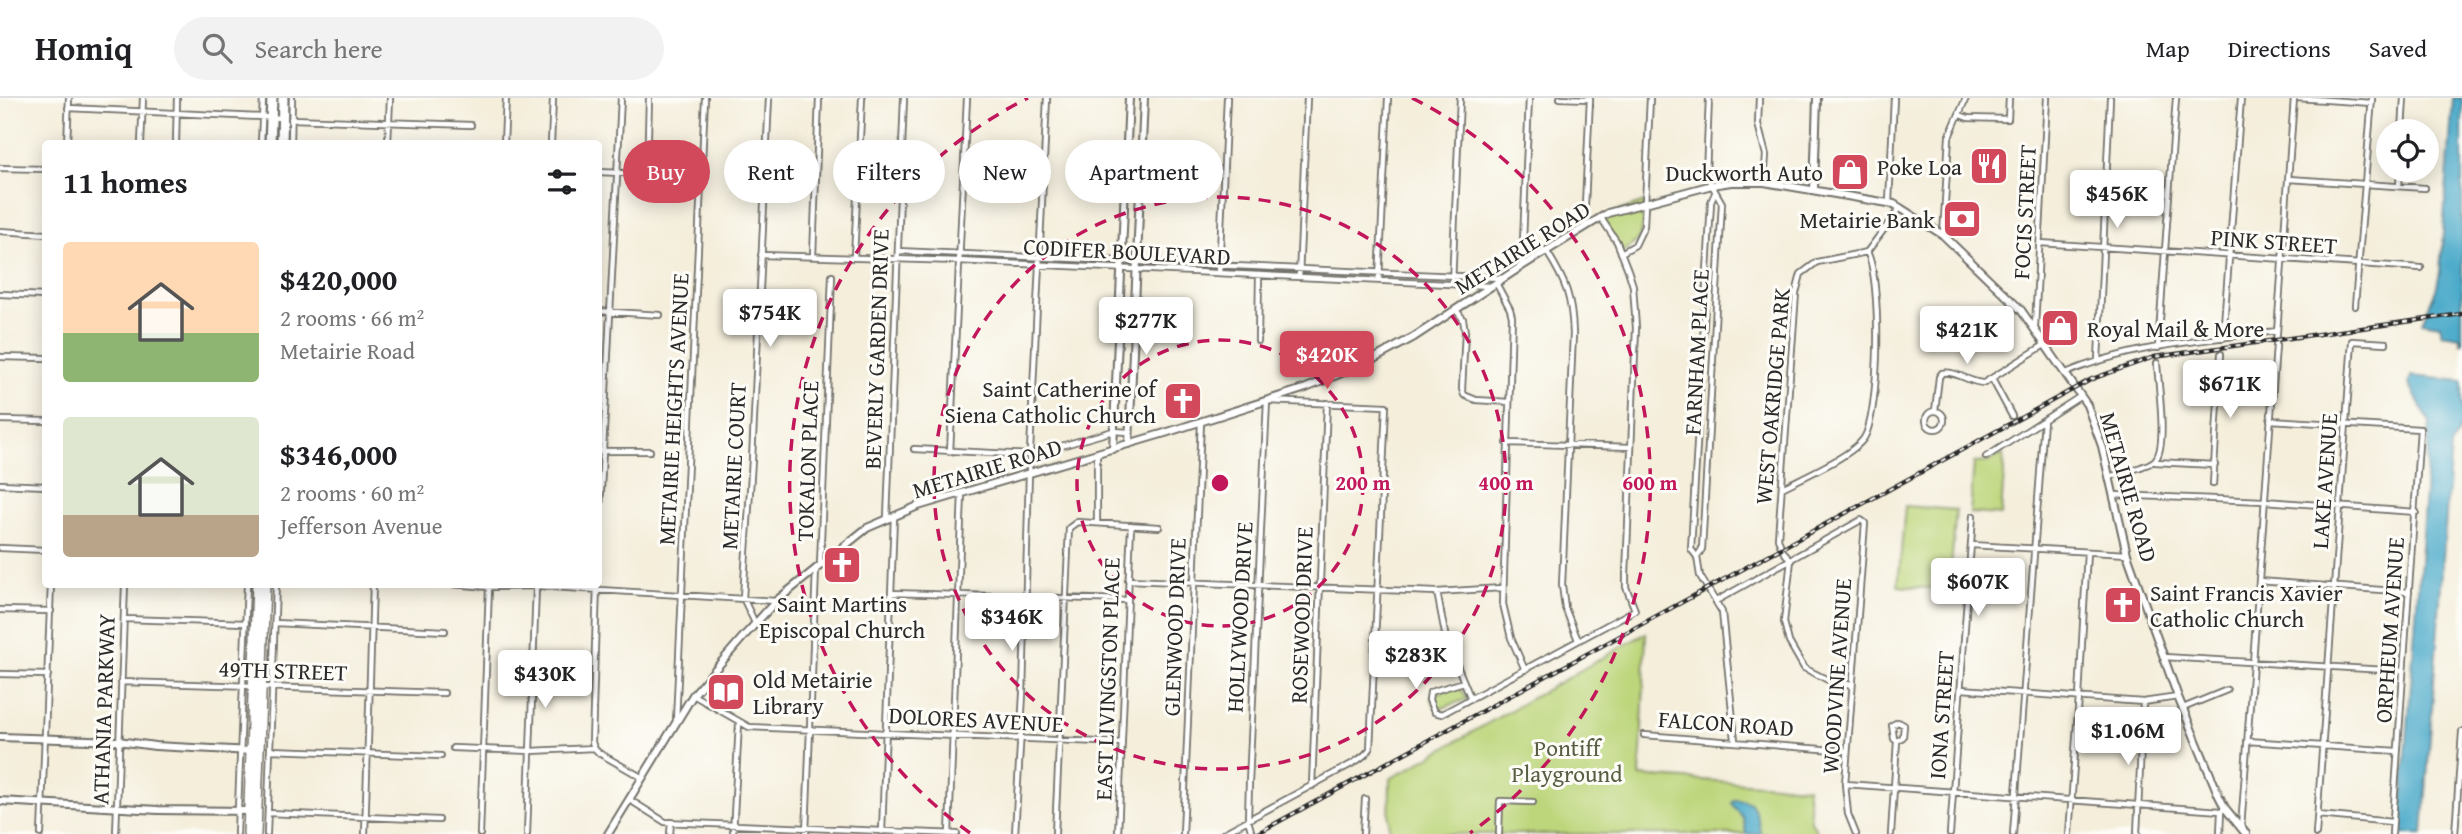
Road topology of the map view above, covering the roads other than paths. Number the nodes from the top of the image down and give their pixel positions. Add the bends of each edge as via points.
1 (69, 98) edge
2 (143, 98) edge
3 (177, 98) edge
4 (262, 98) edge
5 (272, 98) edge
6 (283, 98) edge
7 (292, 98) edge
8 (390, 98) edge
9 (506, 98) edge
10 (553, 98) edge
11 (621, 98) edge
12 (649, 98) edge
13 (705, 98) edge
14 (769, 98) edge
15 (819, 98) edge
16 (862, 98) edge
17 (904, 98) edge
18 (967, 98) edge
19 (1047, 98) edge
20 (1129, 98) edge
21 (1144, 98) edge
22 (1227, 98) edge
23 (1307, 98) edge
24 (1388, 98) edge
25 (1460, 98) edge
26 (1529, 98) edge
27 (1560, 98) edge
28 (1650, 98) edge
29 (1709, 98) edge
30 (1759, 98) edge
31 (1817, 98) edge
32 (1894, 98) edge
33 (1966, 98) edge
34 (2009, 98) edge
35 (2047, 98) edge
36 (2110, 98) edge
37 (2176, 98) edge
38 (2241, 98) edge
39 (2296, 98) edge
40 (2404, 98) edge
41 (1590, 99) edge
42 (2372, 100) edge
43 (68, 107) junction
44 (142, 112) junction
45 (177, 113) junction
46 (1960, 115) junction
47 (266, 118) junction
48 (287, 118) junction
49 (2403, 119) edge
50 (389, 122) junction
51 (471, 125) dead end
52 (67, 140) edge
53 (141, 140) edge
54 (176, 140) edge
55 (262, 140) edge
56 (269, 140) edge
57 (283, 140) edge
58 (290, 140) edge
59 (388, 140) edge
60 (504, 140) edge
61 (551, 140) edge
62 (648, 140) edge
63 (0, 168) edge
64 (42, 169) edge
65 (602, 172) edge
66 (617, 173) junction
67 (623, 173) edge
68 (2289, 179) junction
69 (1764, 182) junction
70 (2399, 182) edge
71 (2365, 184) junction
72 (1712, 185) junction
73 (2399, 186) junction
74 (2425, 188) dead end
75 (1814, 189) junction
76 (1715, 193) junction
77 (1645, 202) junction
78 (1889, 202) junction
79 (1901, 207) junction
80 (1601, 217) junction
81 (1584, 227) junction
82 (0, 231) edge
83 (42, 234) edge
84 (1943, 235) junction
85 (2040, 243) junction
86 (2104, 246) junction
87 (2166, 250) junction
88 (898, 251) junction
89 (1546, 252) junction
90 (1867, 252) junction
91 (959, 253) junction
92 (1621, 253) junction
93 (761, 255) junction
94 (2231, 255) junction
95 (813, 256) junction
96 (1039, 256) junction
97 (855, 257) junction
98 (897, 259) junction
99 (2283, 259) junction
100 (1121, 260) junction
101 (958, 261) junction
102 (1136, 261) junction
103 (2359, 264) junction
104 (1038, 265) junction
105 (1220, 265) junction
106 (1522, 266) junction
107 (2421, 268) dead end
108 (1121, 269) junction
109 (1300, 269) junction
110 (1136, 270) junction
111 (1380, 272) junction
112 (1219, 273) junction
113 (1259, 275) junction
114 (832, 276) dead end
115 (1451, 276) junction
116 (1299, 277) junction
117 (1504, 278) junction
118 (1379, 281) junction
119 (1452, 284) junction
120 (1494, 285) junction
121 (0, 294) edge
122 (42, 296) edge
123 (2355, 306) dead end
124 (1456, 310) junction
125 (602, 311) edge
126 (610, 312) junction
127 (660, 315) dead end
128 (2035, 327) junction
129 (2277, 331) junction
130 (2223, 338) junction
131 (1258, 341) dead end
132 (2386, 342) dead end
133 (2047, 344) junction
134 (2158, 348) junction
135 (2221, 354) dead end
136 (0, 357) edge
137 (42, 358) edge
138 (2098, 361) junction
139 (2157, 363) dead end
140 (2066, 373) junction
141 (1992, 379) junction
142 (2081, 395) junction
143 (1267, 401) junction
144 (1508, 402) junction
145 (1327, 404) junction
146 (1935, 411) dead end
147 (2012, 416) dead end
148 (2270, 419) junction
149 (0, 420) edge
150 (2044, 420) junction
151 (42, 421) edge
152 (1201, 422) junction
153 (2346, 425) junction
154 (1113, 432) junction
155 (1129, 432) junction
156 (602, 436) edge
157 (1507, 443) junction
158 (1129, 444) junction
159 (1569, 446) junction
160 (1632, 447) junction
161 (914, 449) dead end
162 (1113, 449) junction
163 (602, 451) edge
164 (650, 451) dead end
165 (950, 452) junction
166 (1097, 453) junction
167 (1030, 455) junction
168 (1986, 457) dead end
169 (2154, 462) junction
170 (2215, 465) junction
171 (1029, 472) junction
172 (2109, 477) junction
173 (0, 484) edge
174 (2213, 484) dead end
175 (42, 486) edge
176 (1782, 488) junction
177 (962, 492) junction
178 (2114, 495) junction
179 (2264, 500) junction
180 (2340, 506) junction
181 (2416, 512) junction
182 (1973, 516) dead end
183 (890, 517) junction
184 (1097, 523) junction
185 (1131, 525) junction
186 (1159, 527) dead end
187 (1971, 545) junction
188 (0, 548) edge
189 (2034, 549) junction
190 (42, 550) edge
191 (2087, 552) junction
192 (2127, 554) junction
193 (1697, 557) junction
194 (1791, 560) junction
195 (818, 566) junction
196 (1128, 580) junction
197 (2259, 582) junction
198 (1193, 583) junction
199 (1257, 585) junction
200 (602, 587) edge
201 (2334, 587) junction
202 (51, 588) edge
203 (125, 588) edge
204 (247, 588) edge
205 (257, 588) edge
206 (265, 588) edge
207 (276, 588) edge
208 (373, 588) edge
209 (489, 588) edge
210 (536, 588) edge
211 (597, 588) edge
212 (1320, 588) junction
213 (1502, 588) junction
214 (1378, 590) junction
215 (1437, 592) junction
216 (2409, 592) junction
217 (892, 593) junction
218 (682, 594) junction
219 (959, 594) junction
220 (1027, 596) junction
221 (743, 598) junction
222 (1065, 598) junction
223 (1127, 600) junction
224 (776, 601) junction
225 (1716, 601) junction
226 (0, 610) edge
227 (51, 611) junction
228 (124, 619) junction
229 (246, 623) junction
230 (275, 623) junction
231 (755, 623) junction
232 (371, 628) junction
233 (445, 631) dead end
234 (1578, 640) junction
235 (2164, 657) junction
236 (2253, 661) junction
237 (2329, 666) junction
238 (1525, 670) junction
239 (2403, 671) junction
240 (0, 674) edge
241 (48, 675) junction
242 (121, 682) junction
243 (1464, 682) junction
244 (1852, 685) junction
245 (243, 686) junction
246 (262, 686) junction
247 (1961, 689) junction
248 (2227, 690) dead end
249 (369, 691) junction
250 (444, 692) dead end
251 (2023, 692) junction
252 (693, 695) junction
253 (2079, 696) junction
254 (2179, 697) junction
255 (1471, 699) junction
256 (2143, 702) junction
257 (2183, 708) junction
258 (676, 722) junction
259 (742, 725) junction
260 (808, 730) junction
261 (885, 732) junction
262 (2462, 732) edge
263 (952, 735) junction
264 (1644, 735) dead end
265 (0, 737) edge
266 (1020, 738) junction
267 (46, 739) junction
268 (1060, 740) junction
269 (1735, 740) junction
270 (118, 741) junction
271 (1897, 741) dead end
272 (2247, 741) junction
273 (1122, 743) junction
274 (2323, 747) junction
275 (453, 748) dead end
276 (593, 748) junction
277 (240, 750) junction
278 (251, 750) junction
279 (270, 750) junction
280 (483, 750) junction
281 (531, 751) junction
282 (1847, 751) junction
283 (2397, 751) junction
284 (367, 754) junction
285 (441, 756) dead end
286 (259, 772) junction
287 (643, 779) junction
288 (1845, 784) junction
289 (1312, 786) junction
290 (1894, 787) junction
291 (1953, 791) junction
292 (2016, 796) junction
293 (258, 798) junction
294 (1366, 799) dead end
295 (2071, 799) junction
296 (630, 800) junction
297 (0, 801) edge
298 (1533, 802) dead end
299 (42, 803) junction
300 (2139, 805) junction
301 (117, 807) junction
302 (2223, 809) junction
303 (238, 811) junction
304 (249, 811) junction
305 (268, 813) junction
306 (2318, 815) junction
307 (365, 817) junction
308 (439, 820) dead end
309 (1248, 820) junction
310 (671, 822) junction
311 (2392, 822) junction
312 (734, 823) junction
313 (806, 831) edge
314 (2243, 831) edge
315 (882, 833) edge
316 (41, 834) edge
317 (116, 834) edge
318 (237, 834) edge
319 (248, 834) edge
320 (256, 834) edge
321 (267, 834) edge
322 (365, 834) edge
323 (480, 834) edge
324 (527, 834) edge
325 (608, 834) edge
326 (670, 834) edge
327 (733, 834) edge
328 (949, 834) edge
329 (957, 834) edge
330 (1015, 834) edge
331 (1055, 834) edge
332 (1118, 834) edge
333 (1183, 834) edge
334 (1222, 834) edge
335 (1252, 834) edge
336 (1363, 834) edge
337 (1499, 834) edge
338 (1856, 834) edge
339 (1891, 834) edge
340 (1950, 834) edge
341 (2013, 834) edge
342 (2069, 834) edge
343 (2137, 834) edge
344 (2220, 834) edge
345 (2316, 834) edge
346 (2392, 834) edge
347 (2455, 834) edge

1 - 43 street
2 - 44 street
3 - 45 street
4 - 47 street
5 - 47 highway
6 - 48 highway
7 - 48 street
8 - 50 street
9 - 60 street
10 - 61 street
11 - 66 street
12 - 62 street
13 - 218 street, METAIRIE HEIGHTS AVENUE
14 - 93 street, METAIRIE COURT
15 - 95 street
16 - 97 street
17 - 88 street, BEVERLY GARDEN DRIVE
18 - 91 street
19 - 96 street
20 - 100 main road
21 - 102 main road
22 - 105 street
23 - 109 street
24 - 111 street
25 - 115 street
26 - 106 street
27 - 41 street
28 - 77 street
29 - 72 street, FARNHAM PLACE via 1706,174
30 - 69 street via 1758,124 1766,155
31 - 75 main road
32 - 78 street
33 - 46 street
34 - 46 street via 2008,119
35 - 85 street, FOCIS STREET
36 - 86 street
37 - 87 street
38 - 94 street
39 - 42 street
39 - 68 street
40 - 49 street
41 - 81 street
42 - 71 street
43 - 44 street
43 - 52 street
44 - 45 street
44 - 53 street
45 - 47 street
45 - 54 street
46 - 84 street via 1949,137
47 - 48 street
47 - 55 street
47 - 56 highway
48 - 50 street
48 - 57 highway
48 - 58 street
50 - 51 street
50 - 59 street
63 - 64 street
65 - 66 street
66 - 67 street
66 - 126 street
68 - 71 street
68 - 99 street
69 - 72 main road, METAIRIE ROAD
69 - 75 main road, METAIRIE ROAD
70 - 73 street
71 - 73 street
71 - 103 street
72 - 76 street, FARNHAM PLACE
72 - 77 main road, METAIRIE ROAD
73 - 74 street
75 - 78 main road, METAIRIE ROAD
76 - 193 street, FARNHAM PLACE via 1691,549
76 - 193 street, FARNHAM PLACE via 1722,203 1702,549
77 - 80 main road, METAIRIE ROAD
77 - 92 street via 1642,234
78 - 79 main road, METAIRIE ROAD
79 - 84 main road, METAIRIE ROAD
79 - 90 street
80 - 81 main road, METAIRIE ROAD
80 - 92 street
81 - 89 main road, METAIRIE ROAD
82 - 83 street
84 - 128 main road, METAIRIE ROAD via 2005,292
85 - 86 street, PINK STREET
85 - 128 street, FOCIS STREET
86 - 87 street, PINK STREET
86 - 138 street
87 - 94 street, PINK STREET
87 - 134 street
88 - 91 street, CODIFER BOULEVARD
88 - 98 street, BEVERLY GARDEN DRIVE
89 - 106 main road, METAIRIE ROAD
89 - 159 street via 1563,277 1572,312
90 - 176 street via 1875,278 1877,325 1871,417 1865,436 1853,449
90 - 176 street, WEST OAKRIDGE PARK via 1817,262 1801,274
91 - 96 street, CODIFER BOULEVARD
91 - 101 street
92 - 160 street via 1633,286 1636,328
93 - 95 street, CODIFER BOULEVARD
93 - 221 street, METAIRIE COURT
94 - 99 street, PINK STREET
94 - 130 street
95 - 97 street, CODIFER BOULEVARD
96 - 100 street, CODIFER BOULEVARD
96 - 104 street
97 - 98 street, CODIFER BOULEVARD
98 - 101 street, CODIFER BOULEVARD
98 - 183 street, BEVERLY GARDEN DRIVE
99 - 103 street, PINK STREET
99 - 129 street
100 - 102 street, CODIFER BOULEVARD
100 - 108 main road
101 - 104 street, CODIFER BOULEVARD
101 - 165 street
102 - 105 street, CODIFER BOULEVARD
102 - 110 main road
103 - 107 street, PINK STREET
103 - 123 street
104 - 108 street, CODIFER BOULEVARD
104 - 167 street
105 - 109 street, CODIFER BOULEVARD
105 - 112 street
106 - 117 main road, METAIRIE ROAD
108 - 110 street, CODIFER BOULEVARD
108 - 154 main road
109 - 111 street, CODIFER BOULEVARD
109 - 116 street
110 - 112 street, CODIFER BOULEVARD
110 - 155 main road
111 - 115 street, CODIFER BOULEVARD
111 - 118 street
112 - 113 street, CODIFER BOULEVARD
113 - 116 street, CODIFER BOULEVARD
113 - 131 street
114 - 195 street, TOKALON PLACE
115 - 117 street, CODIFER BOULEVARD
115 - 119 street
116 - 118 street, CODIFER BOULEVARD
117 - 120 main road, METAIRIE ROAD
118 - 119 street, CODIFER BOULEVARD
119 - 120 street, CODIFER BOULEVARD
120 - 124 main road, METAIRIE ROAD
120 - 144 street via 1512,317
121 - 122 street
124 - 143 main road, METAIRIE ROAD via 1368,362
124 - 144 street via 1464,325 1464,395
125 - 126 street
126 - 127 street
126 - 156 street
128 - 133 main road, METAIRIE ROAD
129 - 130 street
129 - 148 street
130 - 134 street
132 - 153 street, LAKE AVENUE via 2353,341
133 - 140 main road, METAIRIE ROAD
133 - 141 street
134 - 138 street
135 - 170 street
136 - 137 street
138 - 140 street
139 - 169 street via 2161,439
140 - 142 main road, METAIRIE ROAD
141 - 146 street via 1973,383 1942,373
141 - 147 street
142 - 150 street
142 - 172 main road, METAIRIE ROAD
143 - 145 street
143 - 152 main road, METAIRIE ROAD
143 - 199 street, HOLLYWOOD DRIVE
144 - 157 street
145 - 212 street, ROSEWOOD DRIVE
145 - 214 street via 1386,406
148 - 153 street
148 - 179 street
149 - 151 street
150 - 168 street
150 - 189 street
152 - 158 main road, METAIRIE ROAD
152 - 198 street, GLENWOOD DRIVE
153 - 180 street, LAKE AVENUE
153 - 181 street, ORPHEUM AVENUE via 2420,429
154 - 155 street
154 - 162 main road
154 - 167 street
155 - 158 main road
157 - 159 street
157 - 213 street
158 - 162 main road, METAIRIE ROAD
159 - 160 street
159 - 234 street via 1562,585 1565,608
160 - 234 street via 1626,587 1635,610
161 - 165 street
162 - 166 main road, METAIRIE ROAD
163 - 164 street
165 - 167 street
166 - 171 main road, METAIRIE ROAD
166 - 184 street
167 - 171 street
169 - 170 street
169 - 172 street
170 - 174 street
171 - 177 main road, METAIRIE ROAD
171 - 220 street
172 - 178 main road, METAIRIE ROAD
173 - 175 street
176 - 194 street, WEST OAKRIDGE PARK via 1778,538
177 - 183 main road, METAIRIE ROAD
177 - 219 street
178 - 179 street
178 - 192 main road, METAIRIE ROAD
179 - 180 street
179 - 197 street
180 - 181 street
180 - 201 street, LAKE AVENUE
181 - 216 street, ORPHEUM AVENUE
182 - 187 street, IONA STREET
183 - 195 main road, METAIRIE ROAD via 867,528
183 - 217 street, BEVERLY GARDEN DRIVE
184 - 185 street
184 - 222 street via 1077,522 1068,532
185 - 186 street
185 - 196 street, EAST LIVINGSTON PLACE
187 - 189 street
187 - 247 street, IONA STREET
188 - 190 street
189 - 191 street
189 - 251 street
191 - 192 street
191 - 253 street
192 - 235 main road, METAIRIE ROAD
193 - 225 street, FARNHAM PLACE via 1700,576
194 - 225 street
194 - 244 street via 1784,622 1788,642 1804,668
194 - 244 street, WOODVINE AVENUE via 1864,520
195 - 224 main road, METAIRIE ROAD
195 - 260 street, TOKALON PLACE
196 - 198 street
196 - 223 street, EAST LIVINGSTON PLACE
197 - 201 street
197 - 236 street
198 - 199 street
198 - 333 street, GLENWOOD DRIVE
199 - 212 street
199 - 309 street, HOLLYWOOD DRIVE
200 - 218 street
201 - 216 street
201 - 237 street, LAKE AVENUE
202 - 227 street
203 - 228 street, ATHANIA PARKWAY
204 - 229 street
205 - 246 highway
206 - 246 highway
207 - 230 street
208 - 232 street
209 - 280 street
210 - 281 street
211 - 276 street
212 - 214 street
212 - 289 street, ROSEWOOD DRIVE
213 - 215 street
213 - 238 street via 1506,620
214 - 215 street
214 - 289 street via 1370,749
215 - 243 street via 1446,639
216 - 239 street, ORPHEUM AVENUE
217 - 219 street
217 - 261 street, BEVERLY GARDEN DRIVE
218 - 221 street
218 - 258 street, METAIRIE HEIGHTS AVENUE
219 - 220 street
219 - 263 street
220 - 222 street
220 - 266 street
221 - 224 street
221 - 231 street, METAIRIE COURT
222 - 223 street
222 - 268 street
223 - 273 street, EAST LIVINGSTON PLACE
224 - 231 main road, METAIRIE ROAD
225 - 269 street, FARNHAM PLACE
226 - 227 street
227 - 241 street
228 - 229 street
228 - 242 street, ATHANIA PARKWAY
229 - 245 street
230 - 232 street
230 - 246 street
231 - 252 main road, METAIRIE ROAD
232 - 233 street
232 - 249 street
234 - 238 street
235 - 236 street
235 - 254 main road, METAIRIE ROAD
236 - 237 street
236 - 272 street
237 - 239 street
237 - 274 street, LAKE AVENUE
238 - 255 street
239 - 283 street, ORPHEUM AVENUE
240 - 241 street
241 - 267 street
242 - 245 street, 49TH STREET
242 - 270 street, ATHANIA PARKWAY
243 - 255 street
243 - 255 street via 1430,692 1434,712 1442,714
244 - 282 street, WOODVINE AVENUE
245 - 246 street, 49TH STREET
245 - 277 street
246 - 249 street, 49TH STREET
246 - 278 highway
246 - 279 street
246 - 286 highway
247 - 251 street
247 - 291 street, IONA STREET
248 - 257 street
249 - 250 street, 49TH STREET
249 - 284 street
251 - 253 street
251 - 292 street
252 - 258 main road, METAIRIE ROAD
252 - 259 street
253 - 256 street
253 - 295 street
254 - 256 street
254 - 257 main road, METAIRIE ROAD
256 - 300 street
257 - 302 main road, METAIRIE ROAD
258 - 287 main road, METAIRIE ROAD
259 - 260 street, DOLORES AVENUE
259 - 312 street
260 - 261 street, DOLORES AVENUE
260 - 313 street, TOKALON PLACE
261 - 263 street, DOLORES AVENUE
261 - 315 street, BEVERLY GARDEN DRIVE
262 - 347 street
263 - 266 street, DOLORES AVENUE
263 - 328 street
264 - 269 street, FALCON ROAD
265 - 267 main road
266 - 268 street, DOLORES AVENUE
266 - 330 street
267 - 270 main road
267 - 299 street
268 - 273 street, DOLORES AVENUE
268 - 331 street
269 - 282 street, FALCON ROAD
270 - 277 main road
270 - 301 street, ATHANIA PARKWAY
271 - 290 street
272 - 274 street
272 - 314 street
273 - 332 street, EAST LIVINGSTON PLACE
274 - 283 street
274 - 306 street, LAKE AVENUE
275 - 280 street
276 - 281 street
276 - 287 street
277 - 278 main road
277 - 303 street
278 - 286 main road
278 - 304 highway
279 - 284 street
279 - 305 street
280 - 281 street
280 - 323 street
281 - 324 street
282 - 288 street, WOODVINE AVENUE
283 - 311 street, ORPHEUM AVENUE
284 - 285 street
284 - 307 street
286 - 293 highway
287 - 296 main road, METAIRIE ROAD
288 - 290 street
288 - 338 street, WOODVINE AVENUE via 1848,814
289 - 309 street
290 - 291 street
290 - 339 street
291 - 292 street
291 - 340 street, IONA STREET
292 - 295 street
292 - 341 street
293 - 304 main road
293 - 320 highway
294 - 336 street
295 - 300 street
295 - 342 street
296 - 310 street
296 - 325 main road, METAIRIE ROAD
297 - 299 main road
298 - 337 street via 1500,801
299 - 301 main road
299 - 316 street
300 - 302 street
300 - 343 street
301 - 303 main road
301 - 317 street, ATHANIA PARKWAY
302 - 314 main road, METAIRIE ROAD
302 - 344 street
303 - 304 main road
303 - 318 street
304 - 319 highway
305 - 307 street
305 - 321 street
306 - 311 street
306 - 345 street, LAKE AVENUE
307 - 308 street
307 - 322 street
309 - 334 street
309 - 335 street, HOLLYWOOD DRIVE
310 - 312 street
310 - 326 street
311 - 346 street, ORPHEUM AVENUE
312 - 313 street
312 - 327 street
313 - 315 street
315 - 328 street
328 - 329 street

